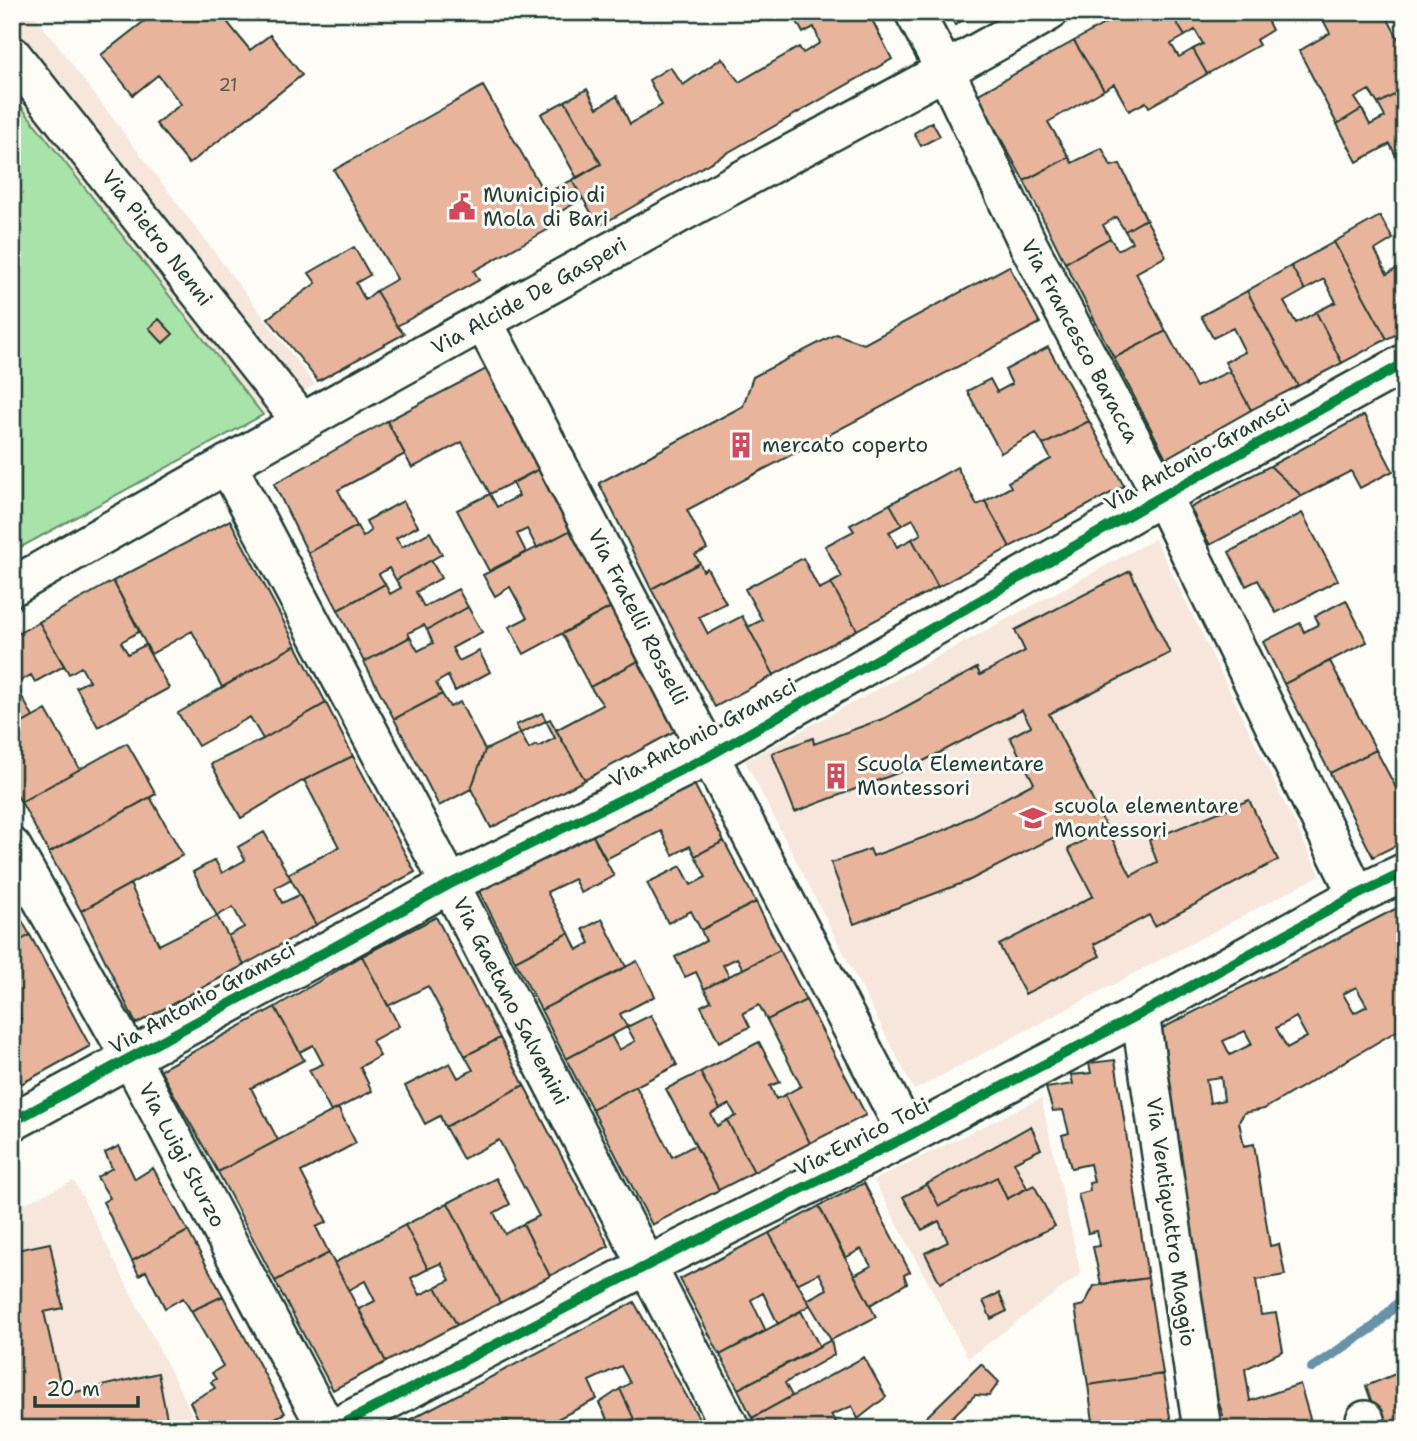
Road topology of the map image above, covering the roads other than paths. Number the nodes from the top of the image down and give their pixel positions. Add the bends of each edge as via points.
1 (914, 12) edge
2 (1049, 12) edge
3 (12, 55) edge
4 (946, 72) junction
5 (483, 321) junction
6 (1405, 363) edge
7 (301, 421) junction
8 (227, 464) junction
9 (1162, 496) junction
10 (12, 587) edge
11 (709, 757) junction
12 (12, 847) edge
13 (1405, 872) edge
14 (450, 884) junction
15 (1357, 895) junction
16 (1140, 1014) junction
17 (131, 1059) junction
18 (12, 1122) edge
19 (908, 1136) junction
20 (648, 1265) junction
21 (327, 1429) edge
22 (333, 1429) edge
23 (731, 1429) edge
24 (1202, 1429) edge

1 - 4 street, Via Francesco Baracca
2 - 4 street, Via Alcide De Gasperi
3 - 7 street, Via Pietro Nenni
4 - 5 street, Via Alcide De Gasperi
4 - 9 street, Via Francesco Baracca via 1029,246
5 - 7 street, Via Alcide De Gasperi
5 - 11 street, Via Fratelli Rosselli
6 - 9 street, Via Antonio Gramsci
7 - 8 street, Via Alcide De Gasperi
8 - 10 street, Via Alcide De Gasperi
8 - 14 street, Via Gaetano Salvemini
9 - 11 street, Via Antonio Gramsci
9 - 15 street, Via Francesco Baracca
11 - 14 street, Via Antonio Gramsci
11 - 19 street, Via Fratelli Rosselli
12 - 17 street, Via Luigi Sturzo
13 - 15 street, Via Enrico Toti
14 - 17 street, Via Antonio Gramsci
14 - 20 street, Via Gaetano Salvemini
15 - 16 street, Via Enrico Toti
16 - 19 street, Via Enrico Toti
16 - 24 street, Via Ventiquattro Maggio
17 - 18 street, Via Antonio Gramsci
17 - 21 street, Via Luigi Sturzo
19 - 20 street, Via Enrico Toti
20 - 22 street, Via Enrico Toti
20 - 23 street, Via Gaetano Salvemini

